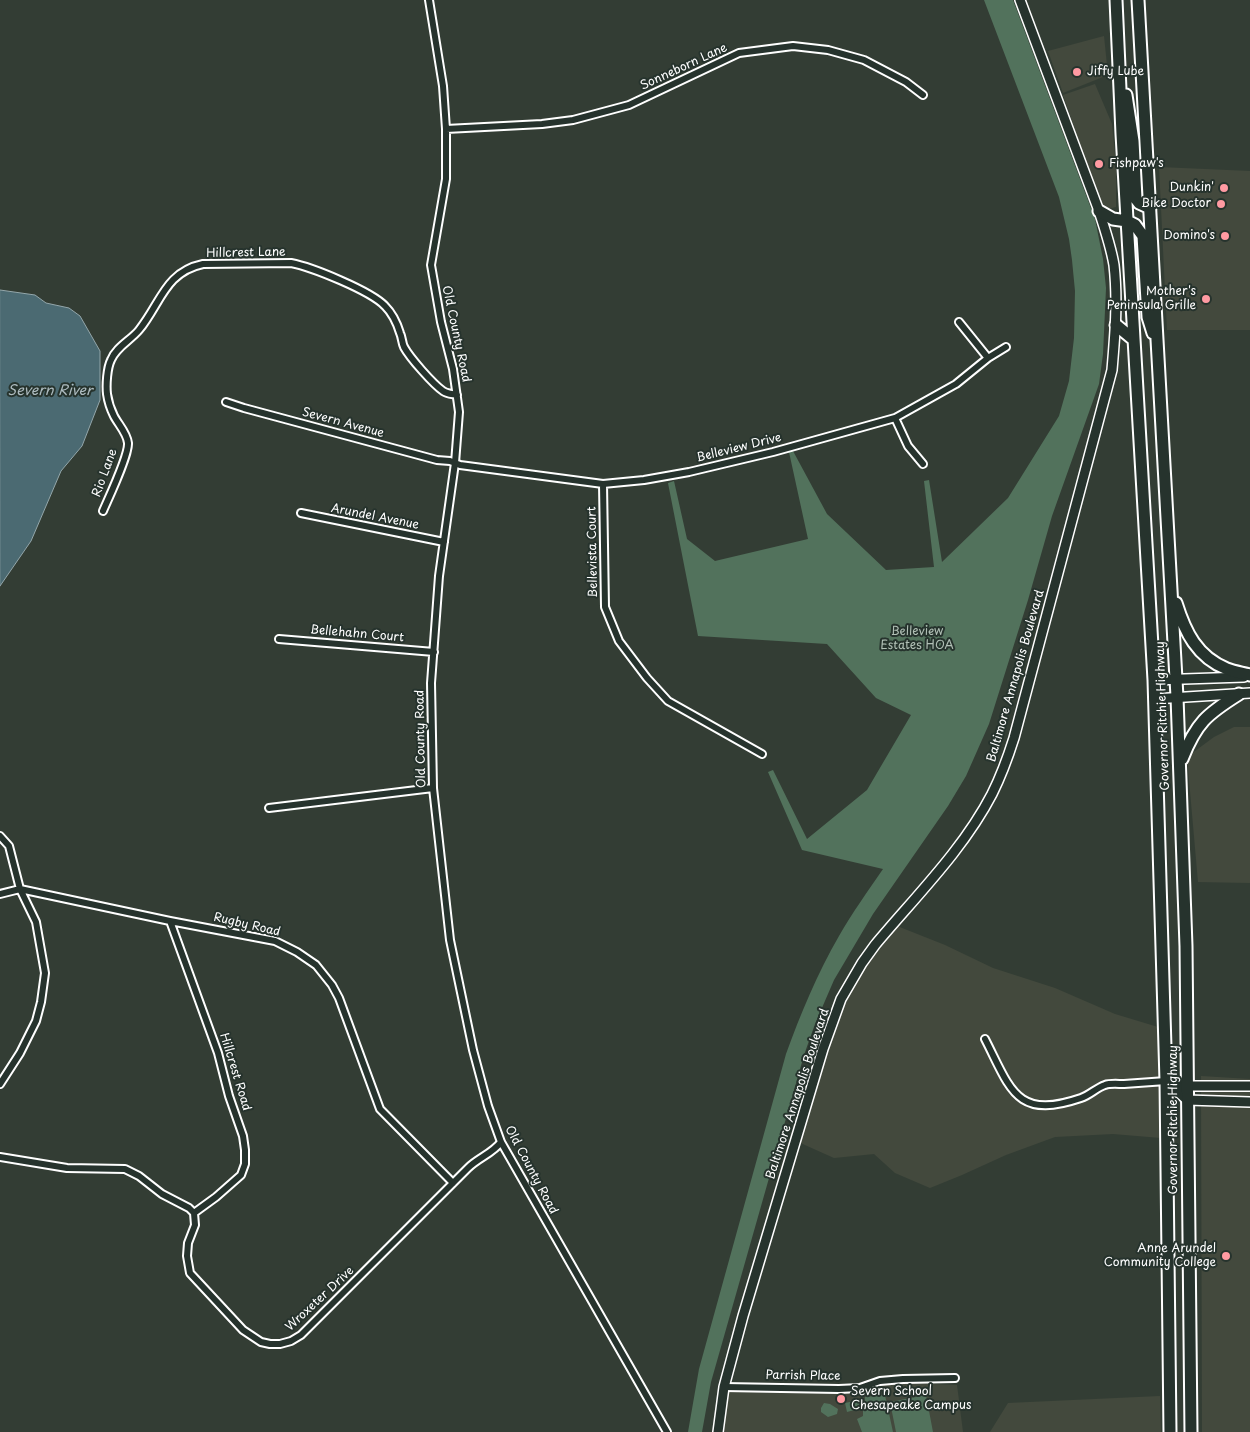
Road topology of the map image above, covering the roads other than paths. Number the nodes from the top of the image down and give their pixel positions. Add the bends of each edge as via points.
1 (429, 0) edge
2 (1020, 0) edge
3 (1116, 0) edge
4 (1138, 0) edge
5 (1118, 36) junction
6 (922, 95) dead end
7 (446, 129) junction
8 (1150, 208) junction
9 (1100, 212) junction
10 (1127, 221) junction
11 (959, 322) dead end
12 (1116, 325) junction
13 (133, 337) joint
14 (1133, 339) junction
15 (1006, 347) dead end
16 (1158, 351) junction
17 (988, 358) junction
18 (457, 395) junction
19 (226, 402) dead end
20 (895, 418) junction
21 (455, 462) junction
22 (923, 464) dead end
23 (604, 484) junction
24 (103, 511) dead end
25 (301, 513) dead end
26 (444, 542) junction
27 (1171, 585) junction
28 (279, 639) dead end
29 (434, 652) junction
30 (1250, 676) edge
31 (1176, 679) junction
32 (1154, 680) junction
33 (1244, 694) edge
34 (1177, 697) junction
35 (1154, 699) junction
36 (762, 754) dead end
37 (1180, 765) junction
38 (433, 788) junction
39 (269, 808) dead end
40 (0, 836) edge
41 (20, 889) junction
42 (0, 894) edge
43 (170, 921) junction
44 (985, 1039) dead end
45 (1166, 1081) junction
46 (0, 1084) edge
47 (1188, 1086) junction
48 (1250, 1086) edge
49 (1187, 1100) junction
50 (1250, 1102) edge
51 (501, 1142) junction
52 (0, 1158) edge
53 (454, 1183) junction
54 (194, 1212) junction
55 (955, 1378) dead end
56 (724, 1387) junction
57 (667, 1432) edge
58 (718, 1432) edge
59 (1170, 1432) edge
60 (1191, 1432) edge

1 - 7 street, Old County Road via 443,86
2 - 9 street, Baltimore Annapolis Boulevard
3 - 5 highway, Governor Ritchie Highway
4 - 8 highway, Governor Ritchie Highway
5 - 8 highway via 1133,141 1136,199
5 - 10 highway, Governor Ritchie Highway
6 - 7 street, Sonneborn Lane via 906,82 864,60 828,50 793,46 739,53 629,105 573,120
7 - 18 street, Old County Road via 446,179 431,265
8 - 16 highway, Governor Ritchie Highway
9 - 10 highway via 1113,219
9 - 12 street, Baltimore Annapolis Boulevard via 1114,263
10 - 14 highway, Governor Ritchie Highway
10 - 16 highway via 1135,225 1143,236 1148,317
11 - 17 street
12 - 14 highway
12 - 56 street, Baltimore Annapolis Boulevard via 1106,395 1004,768 992,794 964,837 875,945 841,999 769,1227
13 - 18 street, Hillcrest Lane via 162,292 190,266 291,263 339,280 384,304 401,333 404,347 427,376 443,392
13 - 24 street, Rio Lane via 117,350 110,362 107,393 128,442
14 - 32 highway, Governor Ritchie Highway
15 - 17 street, Belleview Drive
16 - 27 highway, Governor Ritchie Highway
17 - 20 street, Belleview Drive via 956,384
18 - 21 street, Old County Road via 459,412
19 - 21 street, Severn Avenue via 437,460
20 - 22 street via 908,446
20 - 23 street, Belleview Drive via 689,472
21 - 23 street, Belleview Drive
21 - 26 street, Old County Road
23 - 36 street, Bellevista Court via 606,607 619,641 668,701
25 - 26 street, Arundel Avenue
26 - 29 street, Old County Road
27 - 30 highway via 1182,623 1196,646 1216,664
27 - 31 highway, Governor Ritchie Highway
28 - 29 street, Bellehahn Court
29 - 38 street, Old County Road via 431,683
30 - 31 street
31 - 32 street
31 - 34 highway, Governor Ritchie Highway
32 - 35 highway, Governor Ritchie Highway
33 - 34 street
33 - 37 highway via 1218,707 1205,718 1195,730
34 - 35 street
34 - 37 highway, Governor Ritchie Highway
35 - 45 highway, Governor Ritchie Highway
37 - 47 highway, Governor Ritchie Highway
38 - 39 street
38 - 51 street, Old County Road via 450,940 473,1050
40 - 41 street via 9,846
41 - 42 street, Rugby Road
41 - 43 street, Rugby Road
41 - 46 street via 36,922 45,973 36,1021
43 - 53 street, Rugby Road via 275,940 316,965 340,998 380,1109
43 - 54 street, Hillcrest Road via 244,1136 245,1164 241,1176
44 - 45 street via 1008,1084 1019,1097 1034,1105 1064,1103 1106,1085
45 - 47 street
45 - 49 street
45 - 59 highway, Governor Ritchie Highway
47 - 48 street
47 - 49 highway, Governor Ritchie Highway
49 - 50 street
49 - 60 highway, Governor Ritchie Highway
51 - 53 street, Wroxeter Drive
51 - 57 street, Old County Road
52 - 54 street via 67,1168 125,1169
53 - 54 street, Wroxeter Drive via 301,1335 280,1344 261,1342 243,1330 190,1273 187,1256 195,1224
55 - 56 street, Parrish Place via 880,1381 860,1388
56 - 58 street, Baltimore Annapolis Boulevard

